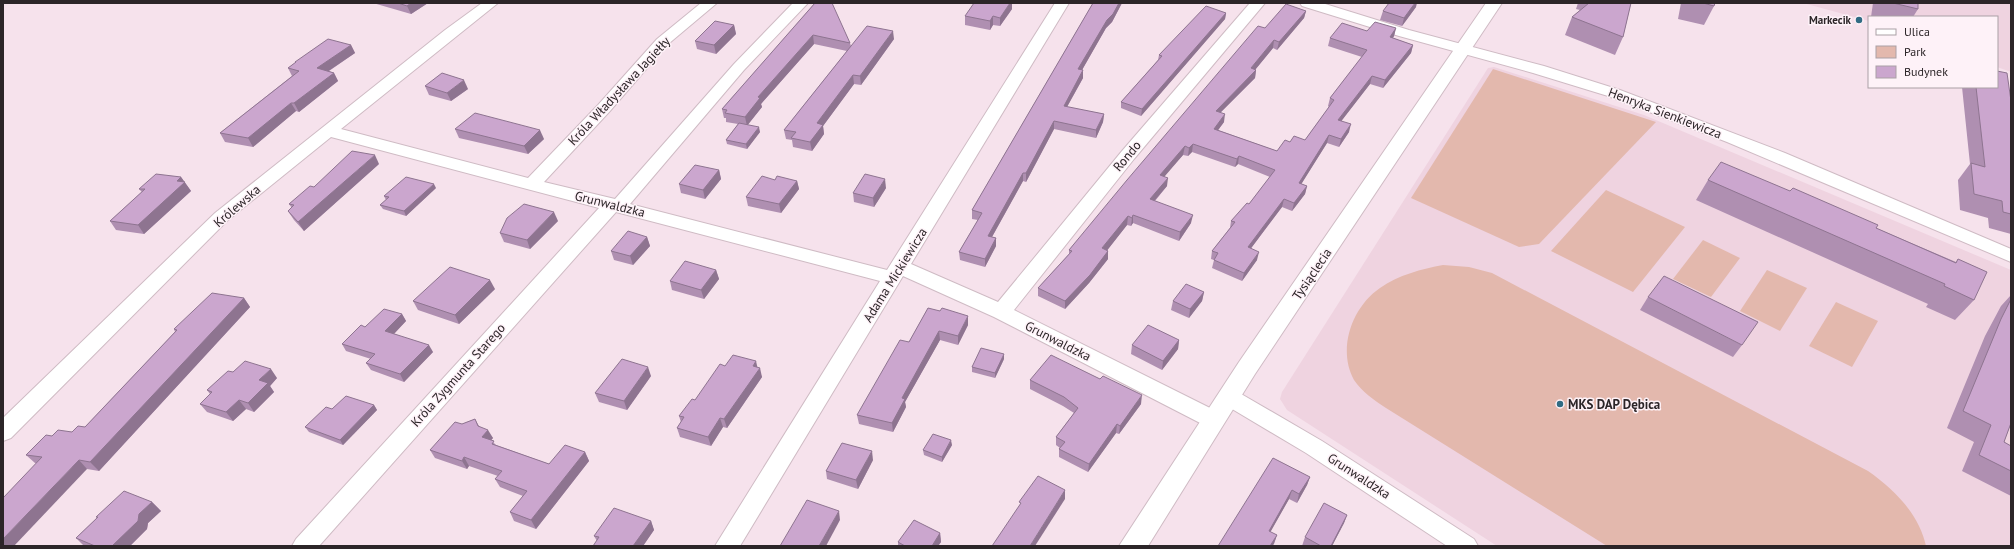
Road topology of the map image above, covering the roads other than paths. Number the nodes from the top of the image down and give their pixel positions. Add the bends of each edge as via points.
1 (491, 3) edge
2 (710, 3) edge
3 (801, 3) edge
4 (1062, 3) edge
5 (1258, 3) edge
6 (1307, 3) edge
7 (1494, 3) edge
8 (1464, 49) junction
9 (327, 132) junction
10 (532, 184) junction
11 (616, 205) junction
12 (2011, 256) edge
13 (896, 272) junction
14 (1001, 312) junction
15 (1229, 397) junction
16 (1214, 420) junction
17 (3, 432) edge
18 (304, 546) edge
19 (727, 546) edge
20 (1133, 546) edge
21 (1466, 546) edge

1 - 9 street, Królewska
2 - 10 street, Króla Władysława Jagiełły via 662,42
3 - 11 street, Króla Zygmunta Starego via 764,40
4 - 13 street, Adama Mickiewicza
5 - 14 street, Rondo via 1128,155
6 - 8 street, Henryka Sienkiewicza
7 - 8 street, Tysiąclecia
8 - 12 street, Henryka Sienkiewicza via 1638,102 1772,155
8 - 15 street, Tysiąclecia
9 - 10 street, Grunwaldzka
9 - 17 street, Królewska via 221,217
10 - 11 street, Grunwaldzka
11 - 13 street, Grunwaldzka
11 - 18 street, Króla Zygmunta Starego
13 - 14 street, Grunwaldzka
13 - 19 street, Adama Mickiewicza
14 - 16 street, Grunwaldzka
15 - 16 street, Tysiąclecia
15 - 21 street, Grunwaldzka via 1314,447
16 - 20 street, Tysiąclecia

